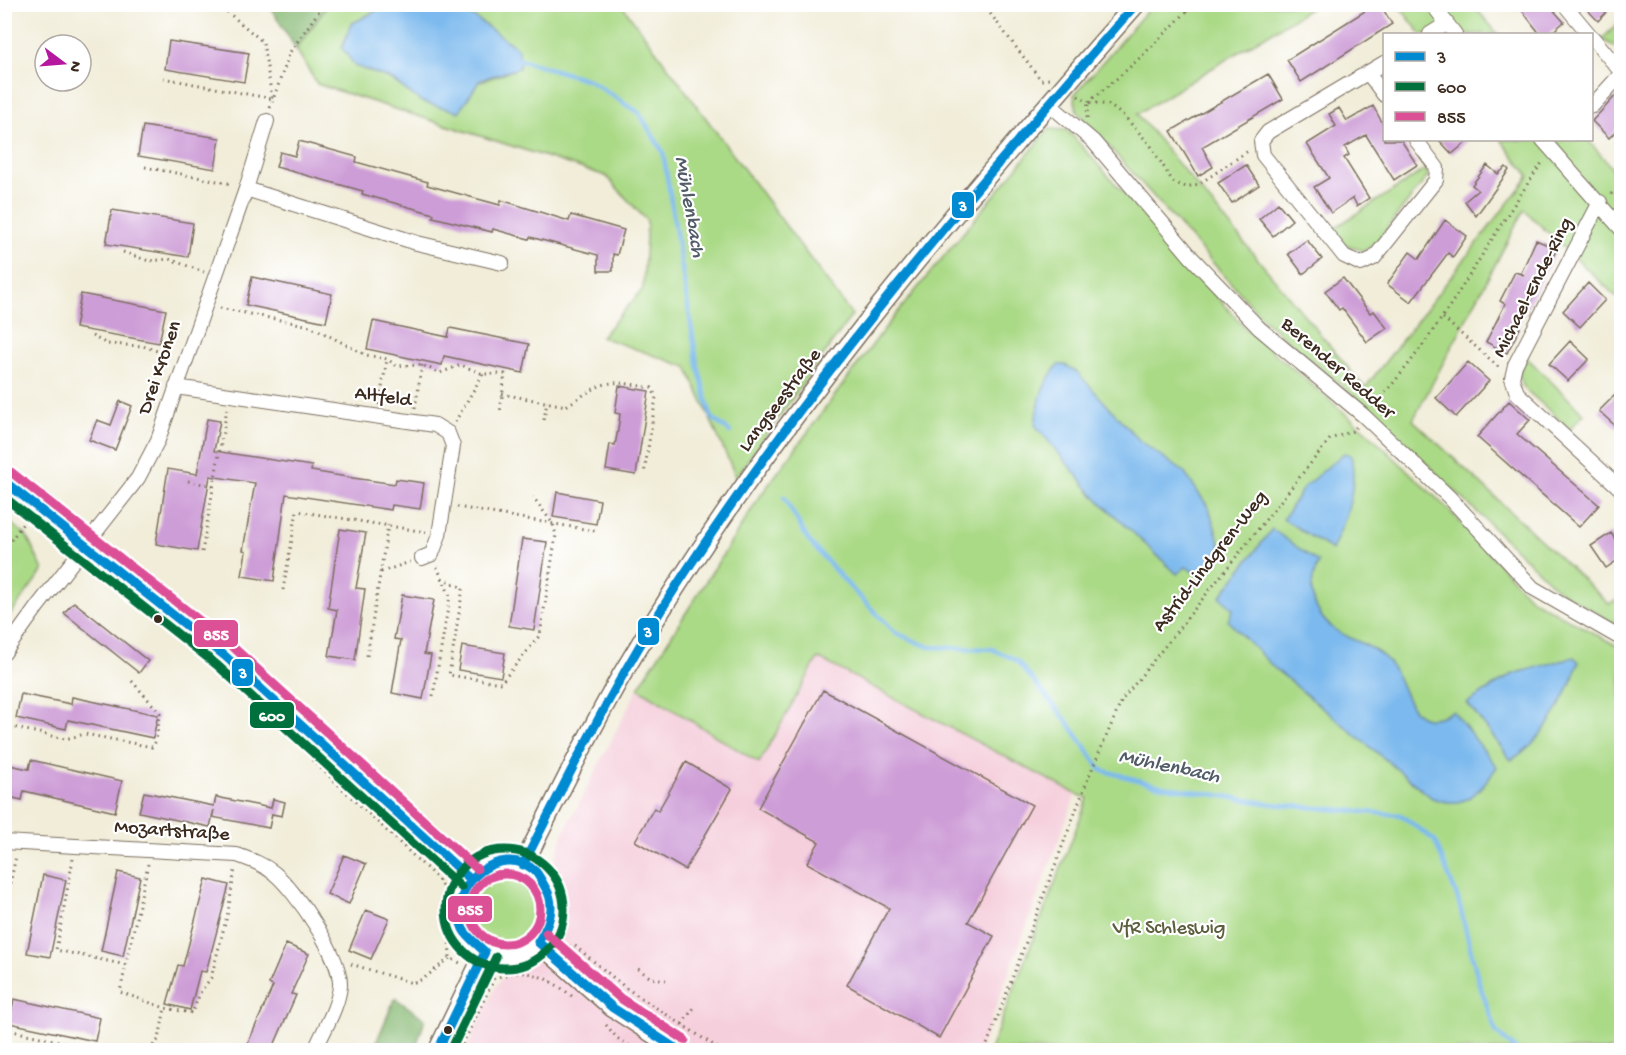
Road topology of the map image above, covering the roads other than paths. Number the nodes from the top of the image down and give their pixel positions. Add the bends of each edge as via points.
1 (1136, 4) edge
2 (1432, 4) edge
3 (1564, 4) edge
4 (1450, 29) edge
5 (1434, 33) edge
6 (1588, 33) edge
7 (1593, 39) edge
8 (1383, 64) edge
9 (1368, 73) junction
10 (1622, 73) edge
11 (1383, 94) edge
12 (1049, 104) junction
13 (1593, 105) edge
14 (267, 121) dead end
15 (1417, 141) edge
16 (1552, 143) edge
17 (246, 189) junction
18 (1600, 202) junction
19 (1622, 230) edge
20 (502, 263) dead end
21 (176, 387) junction
22 (4, 481) edge
23 (1622, 490) edge
24 (86, 546) junction
25 (427, 556) road end
26 (1622, 639) edge
27 (4, 653) edge
28 (12, 842) edge
29 (523, 865) junction
30 (469, 878) junction
31 (538, 942) junction
32 (485, 952) junction
33 (315, 1050) edge
34 (438, 1050) edge
35 (678, 1050) edge

1 - 12 street, Langseestraße
2 - 4 street
3 - 6 street
4 - 5 street
7 - 10 street
8 - 9 street
9 - 11 street
9 - 15 street via 1268,132 1262,141 1263,155 1344,256 1360,264 1374,258 1436,180 1437,168
10 - 13 street
12 - 26 street, Berender Redder via 1093,141 1192,258 1259,328 1364,416 1449,497 1533,588
12 - 29 street, Langseestraße via 876,312 737,500 621,677
14 - 17 street, Drei Kronen
16 - 18 street
17 - 20 street via 417,243
17 - 21 street, Drei Kronen
18 - 19 street
18 - 23 street, Michael-Ende-Ring via 1515,364 1512,378 1517,393
21 - 24 street, Drei Kronen via 158,440 138,478
21 - 25 street, Altfeld via 435,425 448,433 453,446 439,535
22 - 24 street
24 - 27 street, Drei Kronen
24 - 30 street via 225,656
28 - 33 street, Mozartstraße via 237,855 260,863 296,895 338,966 340,986 336,1003
29 - 30 street via 494,863
29 - 31 street via 546,885 551,900 550,922
30 - 32 street via 461,891 459,919 464,933
31 - 32 street via 513,955
31 - 35 street via 613,1008
32 - 34 street

